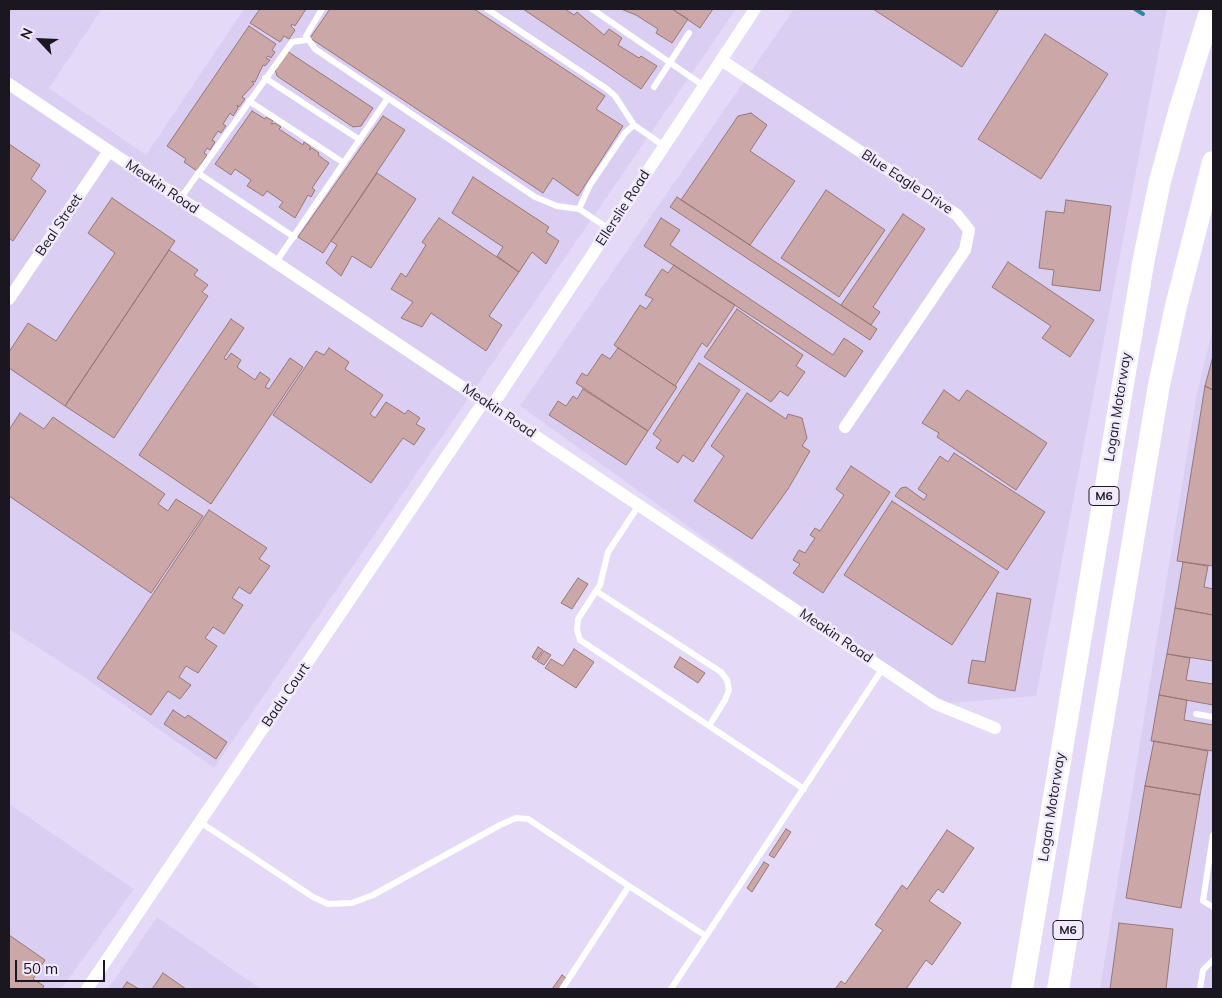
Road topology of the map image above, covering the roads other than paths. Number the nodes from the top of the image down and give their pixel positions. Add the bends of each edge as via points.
1 (322, 9) edge
2 (487, 9) edge
3 (592, 9) edge
4 (755, 9) edge
5 (1211, 9) edge
6 (689, 33) dead end
7 (306, 40) junction
8 (721, 60) junction
9 (670, 62) junction
10 (265, 78) junction
11 (9, 84) edge
12 (704, 86) junction
13 (654, 87) dead end
14 (388, 98) junction
15 (249, 101) junction
16 (634, 125) junction
17 (360, 140) junction
18 (664, 146) junction
19 (109, 151) junction
20 (1213, 162) edge
21 (344, 163) junction
22 (198, 174) junction
23 (180, 199) junction
24 (579, 209) junction
25 (1213, 220) edge
26 (609, 229) junction
27 (294, 236) junction
28 (276, 262) junction
29 (9, 299) edge
30 (488, 404) junction
31 (845, 427) dead end
32 (1146, 462) junction
33 (639, 505) junction
34 (596, 591) junction
35 (883, 668) junction
36 (1196, 714) dead end
37 (1213, 717) edge
38 (709, 726) junction
39 (995, 728) dead end
40 (804, 789) junction
41 (200, 822) junction
42 (1213, 835) edge
43 (629, 886) junction
44 (1213, 907) edge
45 (706, 936) junction
46 (1213, 960) edge
47 (87, 989) edge
48 (562, 989) edge
49 (671, 989) edge
50 (1022, 989) edge
51 (1058, 989) edge
52 (1200, 989) edge

1 - 7 lane via 307,31
2 - 16 lane via 607,89
3 - 9 lane
4 - 8 street, Ellerslie Road
5 - 50 highway, Logan Motorway / M6 via 1172,138 1144,258
6 - 9 lane
7 - 10 lane via 292,42
7 - 14 lane
8 - 12 street, Ellerslie Road
8 - 31 street, Blue Eagle Drive via 957,215 969,230 965,250
9 - 12 lane
9 - 13 lane
10 - 15 lane
10 - 17 lane
11 - 19 street, Meakin Road
12 - 18 street, Ellerslie Road
14 - 17 lane
14 - 24 lane via 535,197 557,206
15 - 21 lane
15 - 22 lane
16 - 18 lane
16 - 24 lane via 625,133 590,185
17 - 21 lane
18 - 26 street, Ellerslie Road
19 - 23 street, Meakin Road
19 - 29 street, Beal Street
20 - 32 highway, M6 via 1176,306
21 - 27 lane
22 - 23 lane
22 - 27 lane
23 - 28 street, Meakin Road
24 - 26 lane
25 - 32 highway via 1166,412
26 - 30 street, Ellerslie Road
27 - 28 lane
28 - 30 street, Meakin Road
30 - 33 street, Meakin Road
30 - 41 street, Badu Court
32 - 51 highway, M6
33 - 34 lane via 608,552
33 - 35 street, Meakin Road
34 - 38 lane via 578,619 580,640
34 - 38 lane via 721,672 729,690
35 - 39 street, Meakin Road via 936,704
35 - 40 lane
36 - 37 lane
38 - 40 lane
40 - 45 lane
41 - 43 lane via 328,904 352,903 373,895 516,818 528,819
41 - 47 street, Badu Court
42 - 44 lane via 1203,901
43 - 45 lane
43 - 48 lane
45 - 49 lane
46 - 52 lane via 1203,970

